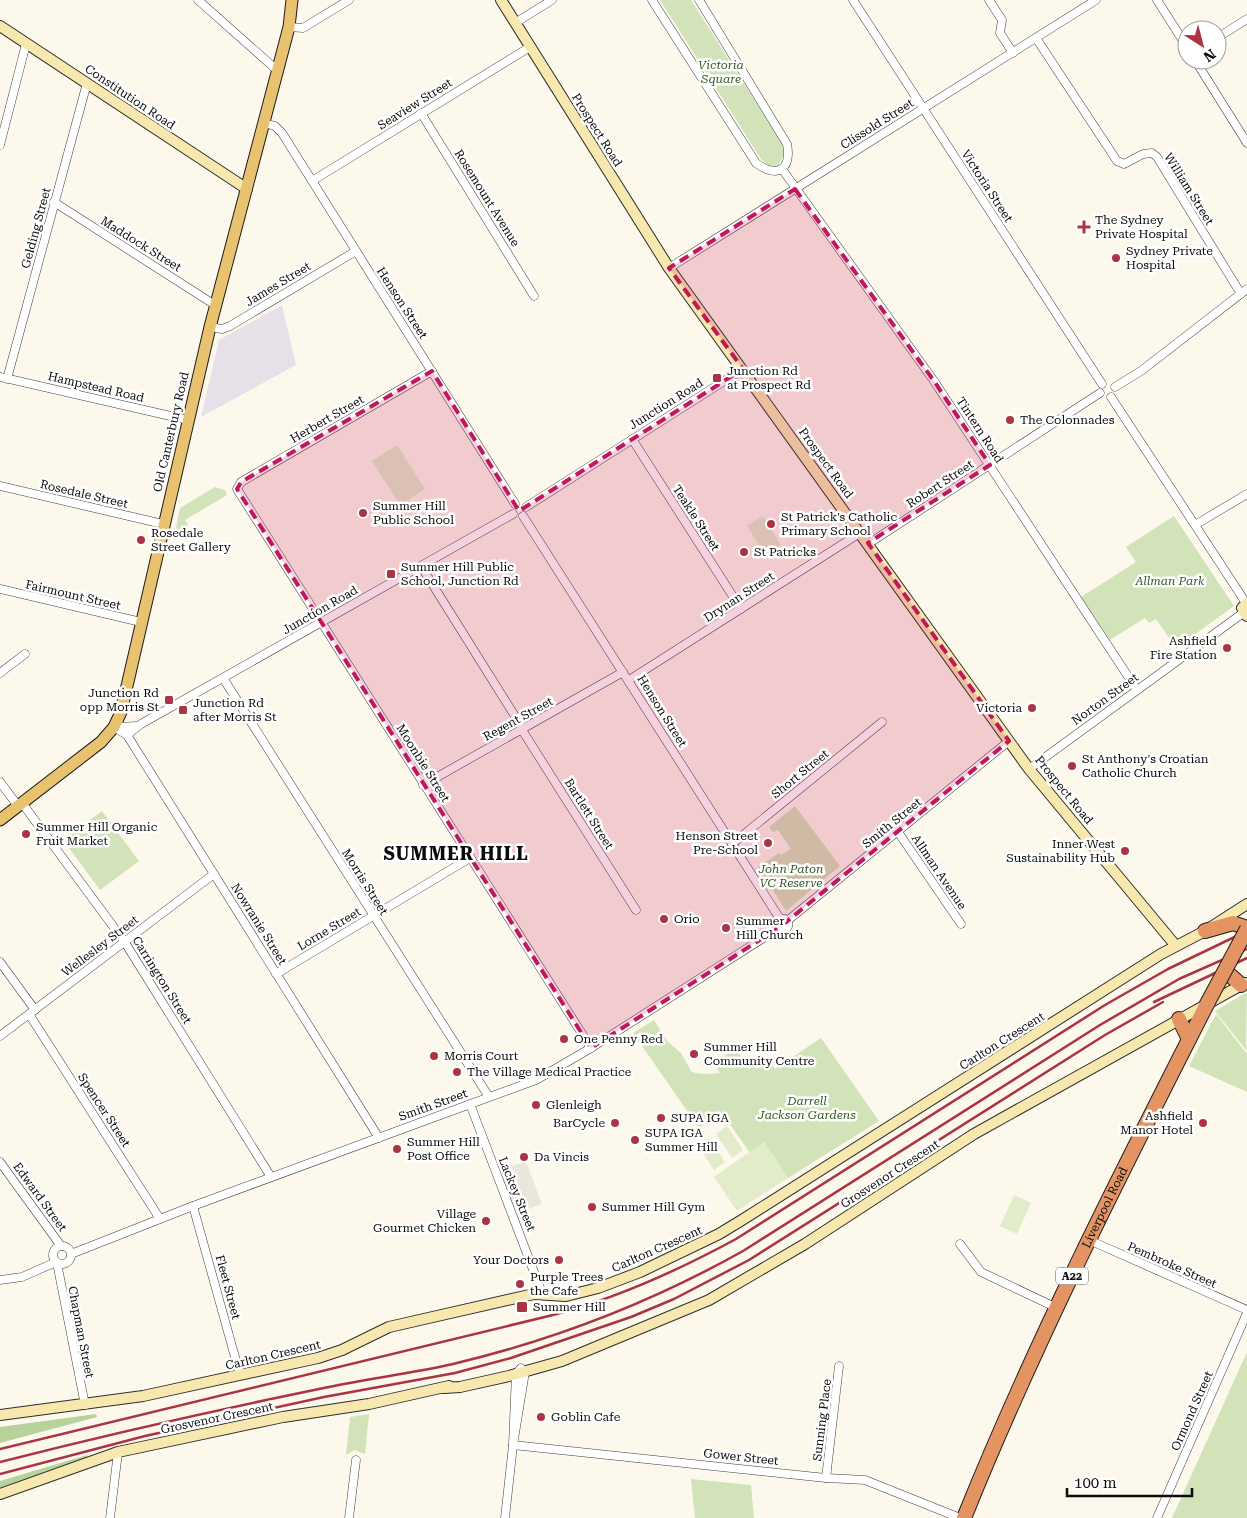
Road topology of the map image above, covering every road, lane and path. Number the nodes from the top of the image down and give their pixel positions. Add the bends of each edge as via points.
1 (198, 0) edge
2 (292, 0) edge
3 (349, 0) edge
4 (501, 0) edge
5 (552, 0) edge
6 (652, 0) edge
7 (699, 0) edge
8 (853, 0) edge
9 (989, 0) edge
10 (1096, 0) edge
11 (1158, 0) edge
12 (1247, 19) edge
13 (515, 23) junction
14 (0, 26) edge
15 (289, 27) junction
16 (1177, 31) edge
17 (1227, 32) edge
18 (1036, 38) junction
19 (26, 44) junction
20 (530, 47) junction
21 (1013, 53) junction
22 (1201, 70) edge
23 (278, 71) junction
24 (87, 83) junction
25 (923, 109) junction
26 (421, 113) junction
27 (264, 123) junction
28 (1247, 143) edge
29 (0, 145) edge
30 (782, 169) junction
31 (312, 181) junction
32 (247, 189) junction
33 (795, 189) junction
34 (54, 202) junction
35 (356, 251) junction
36 (669, 268) junction
37 (1244, 292) edge
38 (534, 296) dead end
39 (215, 305) junction
40 (210, 327) junction
41 (743, 369) junction
42 (432, 371) junction
43 (3, 378) edge
44 (1102, 384) junction
45 (1114, 387) junction
46 (1100, 393) junction
47 (1112, 397) junction
48 (188, 420) junction
49 (632, 439) junction
50 (990, 465) junction
51 (0, 486) edge
52 (237, 489) joint
53 (1247, 494) edge
54 (515, 504) junction
55 (526, 507) junction
56 (513, 514) junction
57 (523, 516) junction
58 (163, 524) junction
59 (1195, 525) junction
60 (860, 533) junction
61 (868, 544) junction
62 (420, 566) junction
63 (0, 589) edge
64 (1246, 609) edge
65 (741, 610) junction
66 (141, 622) junction
67 (322, 622) junction
68 (25, 654) dead end
69 (624, 672) junction
70 (0, 673) edge
71 (223, 678) junction
72 (629, 680) junction
73 (1137, 690) junction
74 (882, 722) dead end
75 (138, 726) junction
76 (114, 727) junction
77 (522, 729) junction
78 (127, 735) junction
79 (1009, 741) junction
80 (1030, 769) junction
81 (0, 782) edge
82 (423, 785) junction
83 (20, 805) junction
84 (0, 820) edge
85 (898, 832) junction
86 (732, 844) junction
87 (470, 858) junction
88 (214, 874) junction
89 (1247, 904) edge
90 (636, 910) dead end
91 (373, 916) junction
92 (784, 920) junction
93 (961, 924) dead end
94 (1247, 929) edge
95 (1205, 931) junction
96 (124, 941) junction
97 (1176, 946) junction
98 (0, 962) edge
99 (276, 974) junction
100 (1236, 978) edge
101 (1208, 1002) junction
102 (32, 1012) junction
103 (1179, 1019) junction
104 (0, 1036) edge
105 (1190, 1038) junction
106 (591, 1048) junction
107 (488, 1097) junction
108 (470, 1104) junction
109 (379, 1138) junction
110 (1, 1164) edge
111 (271, 1177) junction
112 (193, 1206) junction
113 (160, 1219) junction
114 (1089, 1240) junction
115 (960, 1244) dead end
116 (61, 1246) junction
117 (71, 1254) junction
118 (57, 1262) junction
119 (0, 1280) edge
120 (542, 1293) junction
121 (1057, 1308) junction
122 (1247, 1312) edge
123 (839, 1366) dead end
124 (521, 1371) junction
125 (240, 1375) junction
126 (85, 1405) junction
127 (0, 1416) edge
128 (513, 1444) junction
129 (118, 1452) junction
130 (356, 1460) dead end
131 (826, 1478) junction
132 (0, 1494) edge
133 (110, 1518) edge
134 (349, 1518) edge
135 (505, 1518) edge
136 (960, 1518) edge
137 (964, 1518) edge
138 (1157, 1518) edge

1 - 23 street
2 - 15 main road, Old Canterbury Road
3 - 15 street via 303,28
4 - 13 street, Prospect Road
5 - 13 street
6 - 30 street via 756,163 765,170 776,172
7 - 30 street via 787,144 789,156
8 - 25 street, Victoria Street
9 - 21 street via 1002,20 1000,33
10 - 18 street, Clissold Street
11 - 16 street
12 - 17 street
13 - 20 street, Prospect Road
14 - 19 street, Constitution Road
15 - 23 main road, Old Canterbury Road
18 - 21 street, Clissold Street
18 - 37 street, William Street via 1118,161 1124,164 1152,153 1157,157
19 - 24 street, Constitution Road
19 - 29 street
20 - 26 street, Seaview Street
20 - 36 street, Prospect Road
21 - 25 street, Clissold Street
22 - 28 street
23 - 27 main road, Old Canterbury Road
24 - 32 street, Constitution Road
24 - 34 street, Gelding Street
25 - 33 street, Clissold Street
25 - 44 street, Victoria Street
26 - 31 street, Seaview Street
26 - 38 street, Rosemount Avenue
27 - 31 street, Henson Street via 278,128
27 - 32 main road, Old Canterbury Road
30 - 33 street
31 - 35 street, Henson Street
32 - 39 main road, Old Canterbury Road
33 - 36 street, Clissold Street
33 - 50 street, Tintern Road via 874,296
34 - 39 street, Maddock Street
34 - 43 street, Gelding Street
35 - 40 street, James Street via 230,326 222,329
35 - 42 street, Henson Street
36 - 41 street, Prospect Road
37 - 45 street via 1141,371
39 - 40 main road, Old Canterbury Road
40 - 48 main road, Old Canterbury Road
41 - 49 street, Junction Road
41 - 60 street, Prospect Road
42 - 52 street, Herbert Street via 241,482
42 - 54 street, Henson Street
43 - 48 street, Hampstead Road
44 - 45 street via 1109,382
44 - 46 street
45 - 47 street
46 - 47 street via 1105,398
46 - 50 street, Robert Street
47 - 59 street
48 - 58 main road, Old Canterbury Road
49 - 55 street, Junction Road
49 - 65 street, Teakle Street
50 - 61 street, Robert Street
50 - 73 street, Tintern Road
51 - 58 street, Rosedale Street
52 - 67 street, Moonbie Street
53 - 59 street
54 - 55 street via 521,503
54 - 56 street
55 - 57 street
56 - 57 street
56 - 62 street, Junction Road
57 - 69 street, Henson Street
58 - 66 main road, Old Canterbury Road
59 - 64 street
60 - 61 street, Prospect Road
60 - 65 street, Drynan Street
61 - 79 street, Prospect Road
62 - 67 street, Junction Road
62 - 77 street, Bartlett Street
63 - 66 street, Fairmount Street
64 - 73 street, Norton Street
65 - 72 street, Drynan Street
66 - 76 main road, Old Canterbury Road via 121,712
67 - 71 street, Junction Road
67 - 82 street, Moonbie Street
68 - 70 street
69 - 72 street, Henson Street
69 - 77 street, Regent Street
71 - 75 street, Junction Road
71 - 91 street, Morris Street
72 - 86 street, Henson Street
73 - 80 street, Norton Street
74 - 86 street, Short Street
75 - 76 street, Junction Road
75 - 78 street, Junction Road
76 - 78 street, Nowranie Street
76 - 83 main road, Old Canterbury Road via 101,742
77 - 82 street, Regent Street
77 - 90 street, Bartlett Street
78 - 88 street, Nowranie Street
79 - 80 street, Prospect Road
79 - 85 street, Smith Street
80 - 97 street, Prospect Road
81 - 83 street, Carrington Street
82 - 87 street, Moonbie Street
83 - 84 main road, Old Canterbury Road
83 - 96 street, Carrington Street
85 - 92 street, Smith Street
85 - 93 street, Allman Avenue
86 - 92 street, Henson Street
87 - 91 street, Lorne Street
87 - 106 street, Moonbie Street
88 - 96 street, Wellesley Street
88 - 99 street, Nowranie Street
89 - 95 street, Carlton Crescent
91 - 99 street, Lorne Street
91 - 107 street, Morris Street
92 - 106 street, Smith Street via 786,928 779,928
94 - 95 highway via 1233,923
94 - 100 highway, Liverpool Road / A22, bridge
95 - 97 street, Carlton Crescent
96 - 102 street, Wellesley Street
96 - 111 street, Carrington Street
97 - 120 street, Carlton Crescent via 719,1234 640,1272 598,1288 566,1296
98 - 102 street, Spencer Street
99 - 109 street, Nowranie Street
100 - 101 highway, Liverpool Road / A22, bridge
100 - 101 street, Grosvenor Crescent
101 - 103 street, Grosvenor Crescent
101 - 105 highway, Liverpool Road / A22
102 - 104 street, Wellesley Street
102 - 113 street, Spencer Street
103 - 105 highway
103 - 124 street, Grosvenor Crescent via 974,1134 805,1244 709,1300 562,1361
105 - 114 highway, Liverpool Road / A22
106 - 107 street, Smith Street via 536,1080
107 - 108 street, Smith Street
108 - 109 street, Smith Street
108 - 120 street, Lackey Street
109 - 111 street, Smith Street
110 - 116 street, Edward Street
111 - 112 street, Smith Street
112 - 113 street, Smith Street
112 - 125 street, Fleet Street
113 - 117 street, Smith Street
114 - 121 highway, Liverpool Road / A22
114 - 122 street, Pembroke Street
115 - 121 street via 981,1272
116 - 117 street via 68,1248
116 - 118 street via 54,1254
117 - 118 street via 66,1264
118 - 119 street via 22,1277
118 - 126 street, Chapman Street
120 - 125 street, Carlton Crescent via 390,1327 330,1355
121 - 137 highway, Liverpool Road / A22
122 - 138 street, Ormond Street
123 - 131 street, Sunning Place
124 - 128 street
124 - 129 street, Grosvenor Crescent via 460,1387 283,1417
125 - 126 street, Carlton Crescent
126 - 127 street, Carlton Crescent
128 - 131 street, Gower Street
128 - 135 street
129 - 132 street, Grosvenor Crescent
129 - 133 street
130 - 134 street
131 - 136 street, Gower Street via 865,1480

